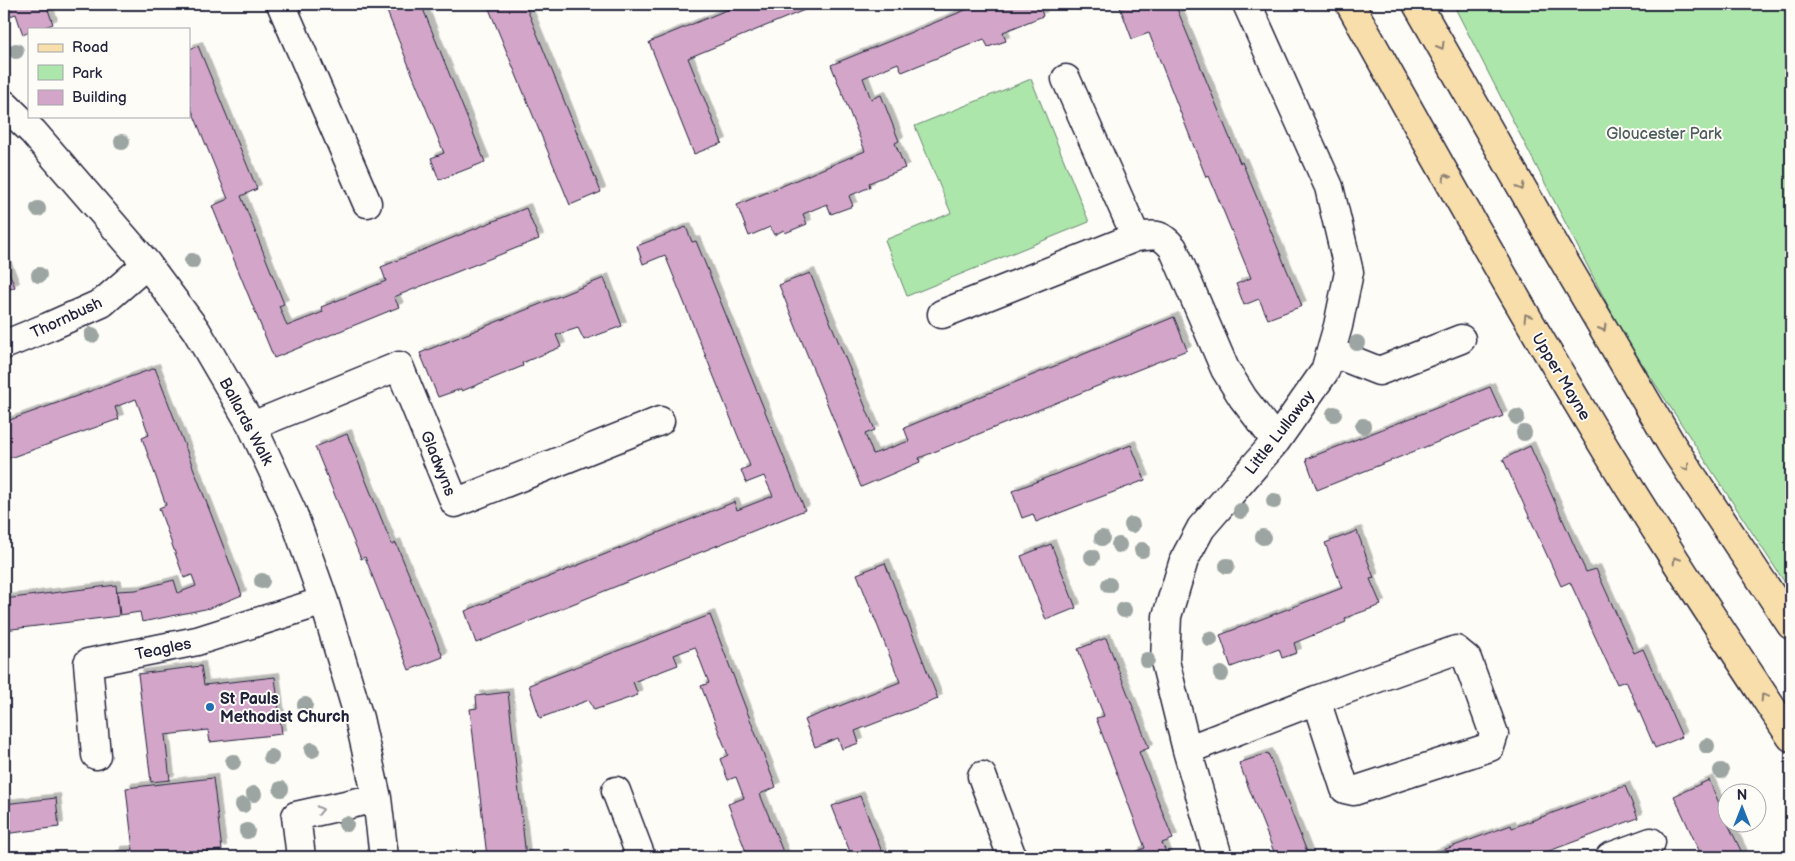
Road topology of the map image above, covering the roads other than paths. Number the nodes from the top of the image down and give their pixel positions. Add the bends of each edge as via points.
1 (281, 4) edge
2 (1247, 4) edge
3 (1350, 4) edge
4 (1417, 4) edge
5 (1066, 79) dead end
6 (4, 104) edge
7 (367, 204) dead end
8 (1136, 237) junction
9 (147, 264) junction
10 (942, 314) dead end
11 (1461, 339) dead end
12 (4, 345) edge
13 (1331, 352) junction
14 (660, 421) dead end
15 (252, 426) junction
16 (1276, 440) junction
17 (324, 601) junction
18 (1791, 625) edge
19 (1316, 700) junction
20 (1791, 738) edge
21 (1187, 750) junction
22 (96, 755) dead end
23 (982, 776) dead end
24 (616, 790) dead end
25 (377, 798) junction
26 (1651, 842) dead end
27 (301, 857) edge
28 (384, 857) edge
29 (641, 857) edge
30 (1012, 857) edge
31 (1218, 857) edge
32 (1610, 857) edge

1 - 7 street
2 - 13 street, Little Lullaway via 1329,187 1349,272
20 -> 3 main road, Upper Mayne via 1577,402
4 -> 18 main road via 1673,448
5 - 8 street
6 - 9 street, Ballards Walk via 33,132
8 - 10 street
8 - 16 street via 1158,235 1173,248 1225,369
9 - 12 street, Thornbush via 102,302
9 - 15 street, Ballards Walk via 196,330
11 - 13 street via 1379,371
13 - 16 street, Little Lullaway via 1325,371
14 - 15 street, Gladwyns via 455,504 399,366
15 - 17 street, Ballards Walk via 293,514
16 - 21 street, Little Lullaway via 1201,528 1184,560 1167,616 1165,661
17 - 22 street, Teagles via 198,641 88,663
17 - 25 street, Ballards Walk via 359,718
19 - 19 street via 1456,650 1467,659 1494,734 1490,746 1354,790 1345,789
19 - 21 street
21 - 31 street, Little Lullaway
23 - 30 street
24 - 29 street
27 -> 25 street via 296,816
25 - 28 street, Ballards Walk
26 - 32 street

